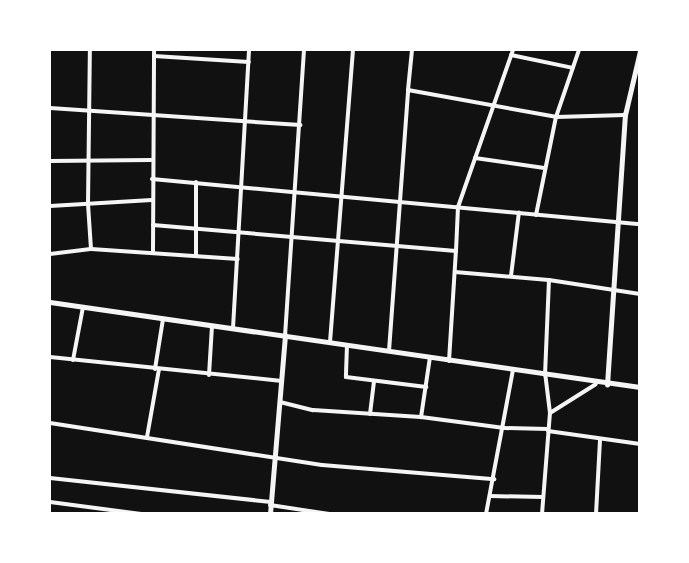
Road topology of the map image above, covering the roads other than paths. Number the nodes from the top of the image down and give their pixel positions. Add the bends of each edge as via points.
1 (90, 50) edge
2 (154, 50) edge
3 (249, 50) edge
4 (304, 50) edge
5 (353, 50) edge
6 (412, 50) edge
7 (513, 50) edge
8 (579, 50) edge
9 (639, 51) edge
10 (511, 55) junction
11 (154, 56) junction
12 (249, 62) junction
13 (638, 65) edge
14 (573, 68) junction
15 (408, 90) junction
16 (495, 103) junction
17 (50, 108) edge
18 (89, 110) junction
19 (152, 113) junction
20 (625, 115) junction
21 (556, 117) junction
22 (245, 120) junction
23 (300, 125) junction
24 (475, 158) junction
25 (151, 160) junction
26 (50, 161) edge
27 (88, 161) junction
28 (544, 168) junction
29 (152, 178) junction
30 (196, 182) junction
31 (243, 187) junction
32 (293, 191) junction
33 (341, 196) junction
34 (152, 200) junction
35 (400, 201) junction
36 (88, 204) junction
37 (50, 206) edge
38 (458, 207) junction
39 (519, 212) junction
40 (536, 214) junction
41 (615, 222) junction
42 (639, 224) edge
43 (153, 225) junction
44 (196, 229) junction
45 (239, 232) junction
46 (290, 237) junction
47 (339, 242) junction
48 (91, 249) junction
49 (399, 249) junction
50 (153, 250) junction
51 (456, 251) junction
52 (50, 254) edge
53 (196, 255) junction
54 (238, 259) junction
55 (455, 272) junction
56 (511, 276) junction
57 (549, 280) junction
58 (612, 290) junction
59 (639, 294) edge
60 (50, 302) edge
61 (83, 307) junction
62 (163, 319) junction
63 (212, 326) junction
64 (233, 328) junction
65 (285, 336) junction
66 (330, 342) junction
67 (347, 345) junction
68 (389, 351) junction
69 (50, 357) edge
70 (430, 357) junction
71 (73, 360) junction
72 (449, 361) junction
73 (157, 369) junction
74 (513, 370) junction
75 (210, 375) junction
76 (545, 375) junction
77 (282, 381) junction
78 (374, 381) junction
79 (596, 384) junction
80 (607, 384) junction
81 (426, 387) junction
82 (639, 387) edge
83 (280, 402) junction
84 (550, 413) junction
85 (370, 414) junction
86 (421, 417) junction
87 (50, 423) edge
88 (504, 428) junction
89 (548, 430) junction
90 (147, 437) junction
91 (600, 440) junction
92 (639, 444) edge
93 (275, 456) junction
94 (50, 478) edge
95 (494, 479) junction
96 (490, 496) junction
97 (543, 497) junction
98 (50, 502) edge
99 (270, 503) junction
100 (141, 513) edge
101 (270, 513) edge
102 (329, 513) edge
103 (486, 513) edge
104 (542, 513) edge
105 (597, 513) edge

1 - 18 street
2 - 11 street
3 - 12 street
4 - 23 street
5 - 33 street
6 - 15 street
7 - 10 street
8 - 14 street
9 - 13 street
10 - 14 street
10 - 16 street
11 - 12 street
11 - 19 street
12 - 22 street
13 - 20 street
14 - 21 street
15 - 16 street
15 - 35 street
16 - 21 street
16 - 24 street
17 - 18 street
18 - 19 street
18 - 27 street
19 - 22 street
19 - 25 street
20 - 21 street
20 - 41 street
21 - 28 street
22 - 23 street
22 - 31 street
23 - 32 street
24 - 28 street
24 - 38 street
25 - 27 street
25 - 29 street
26 - 27 street
27 - 36 street
28 - 40 street
29 - 30 street
29 - 34 street
30 - 31 street
30 - 44 street
31 - 32 street
31 - 45 street
32 - 33 street
32 - 46 street
33 - 35 street
33 - 47 street
34 - 36 street
34 - 43 street
35 - 38 street
35 - 49 street
36 - 37 street
36 - 48 street
38 - 39 street
38 - 51 street
39 - 40 street
39 - 56 street
40 - 41 street
41 - 42 street
41 - 58 street
43 - 44 street
43 - 50 street
44 - 45 street
44 - 53 street
45 - 46 street
45 - 54 street
46 - 47 street
46 - 65 street
47 - 49 street
47 - 66 street
48 - 50 street
48 - 52 street
49 - 51 street
49 - 68 street
50 - 53 street
51 - 55 street
53 - 54 street
54 - 64 street
55 - 56 street
55 - 72 street
56 - 57 street
57 - 58 street
57 - 76 street
58 - 59 street
58 - 80 street
60 - 61 main road
61 - 62 main road
61 - 71 street
62 - 63 main road
62 - 73 street
63 - 64 main road
63 - 75 street
64 - 65 main road
65 - 66 main road
65 - 77 street
66 - 67 main road
67 - 68 main road
67 - 78 street via 345,376
68 - 70 main road
69 - 71 street
70 - 72 main road
70 - 81 street
71 - 73 street
72 - 74 main road
73 - 75 street
73 - 90 street
74 - 76 main road
74 - 88 street
75 - 77 street
76 - 79 main road
76 - 84 street
77 - 83 street
78 - 81 street
78 - 85 street
79 - 80 main road
79 - 84 street
80 - 82 main road
81 - 86 street
83 - 85 street via 313,410
83 - 93 street
84 - 89 street
85 - 86 street
86 - 88 street
87 - 90 street
88 - 89 street
88 - 95 street
89 - 91 street
89 - 97 street
90 - 93 street
91 - 92 street
91 - 105 street
93 - 95 street via 322,465
93 - 99 street
94 - 99 street
95 - 96 street
96 - 97 street
96 - 103 street
97 - 104 street
98 - 100 street
99 - 101 street
99 - 102 street

